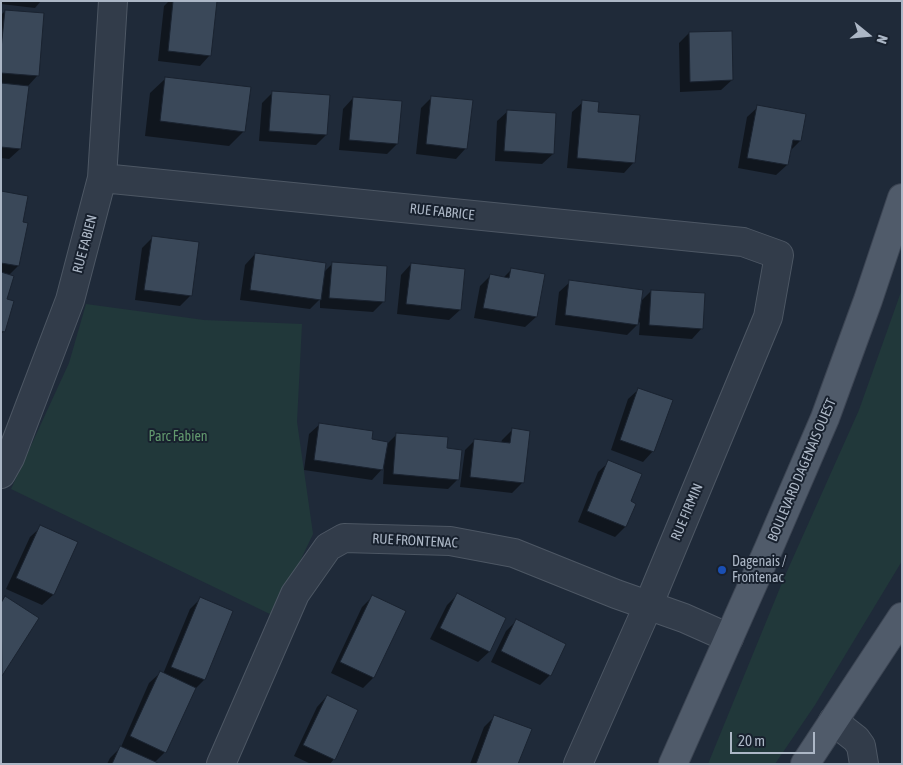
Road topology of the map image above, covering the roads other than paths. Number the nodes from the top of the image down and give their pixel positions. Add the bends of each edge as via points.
1 (113, 1) edge
2 (102, 178) junction
3 (902, 198) edge
4 (779, 255) joint
5 (1, 474) edge
6 (648, 606) junction
7 (902, 617) edge
8 (729, 638) junction
9 (833, 721) junction
10 (222, 764) edge
11 (578, 764) edge
12 (673, 764) edge
13 (805, 764) edge
14 (864, 764) edge

1 - 2 street, RUE FABIEN
2 - 4 street, RUE FABRICE via 743,242
2 - 5 street, RUE FABIEN via 70,300
3 - 8 main road, BOULEVARD DAGENAIS OUEST via 840,380
4 - 6 street, RUE FIRMIN via 768,317
6 - 8 street, RUE FRONTENAC
6 - 10 street, RUE FRONTENAC via 514,553 450,541 344,538 328,547 295,594
6 - 11 street, RUE FIRMIN
7 - 9 main road
8 - 12 main road, BOULEVARD DAGENAIS OUEST
9 - 13 main road
9 - 14 street via 856,738

